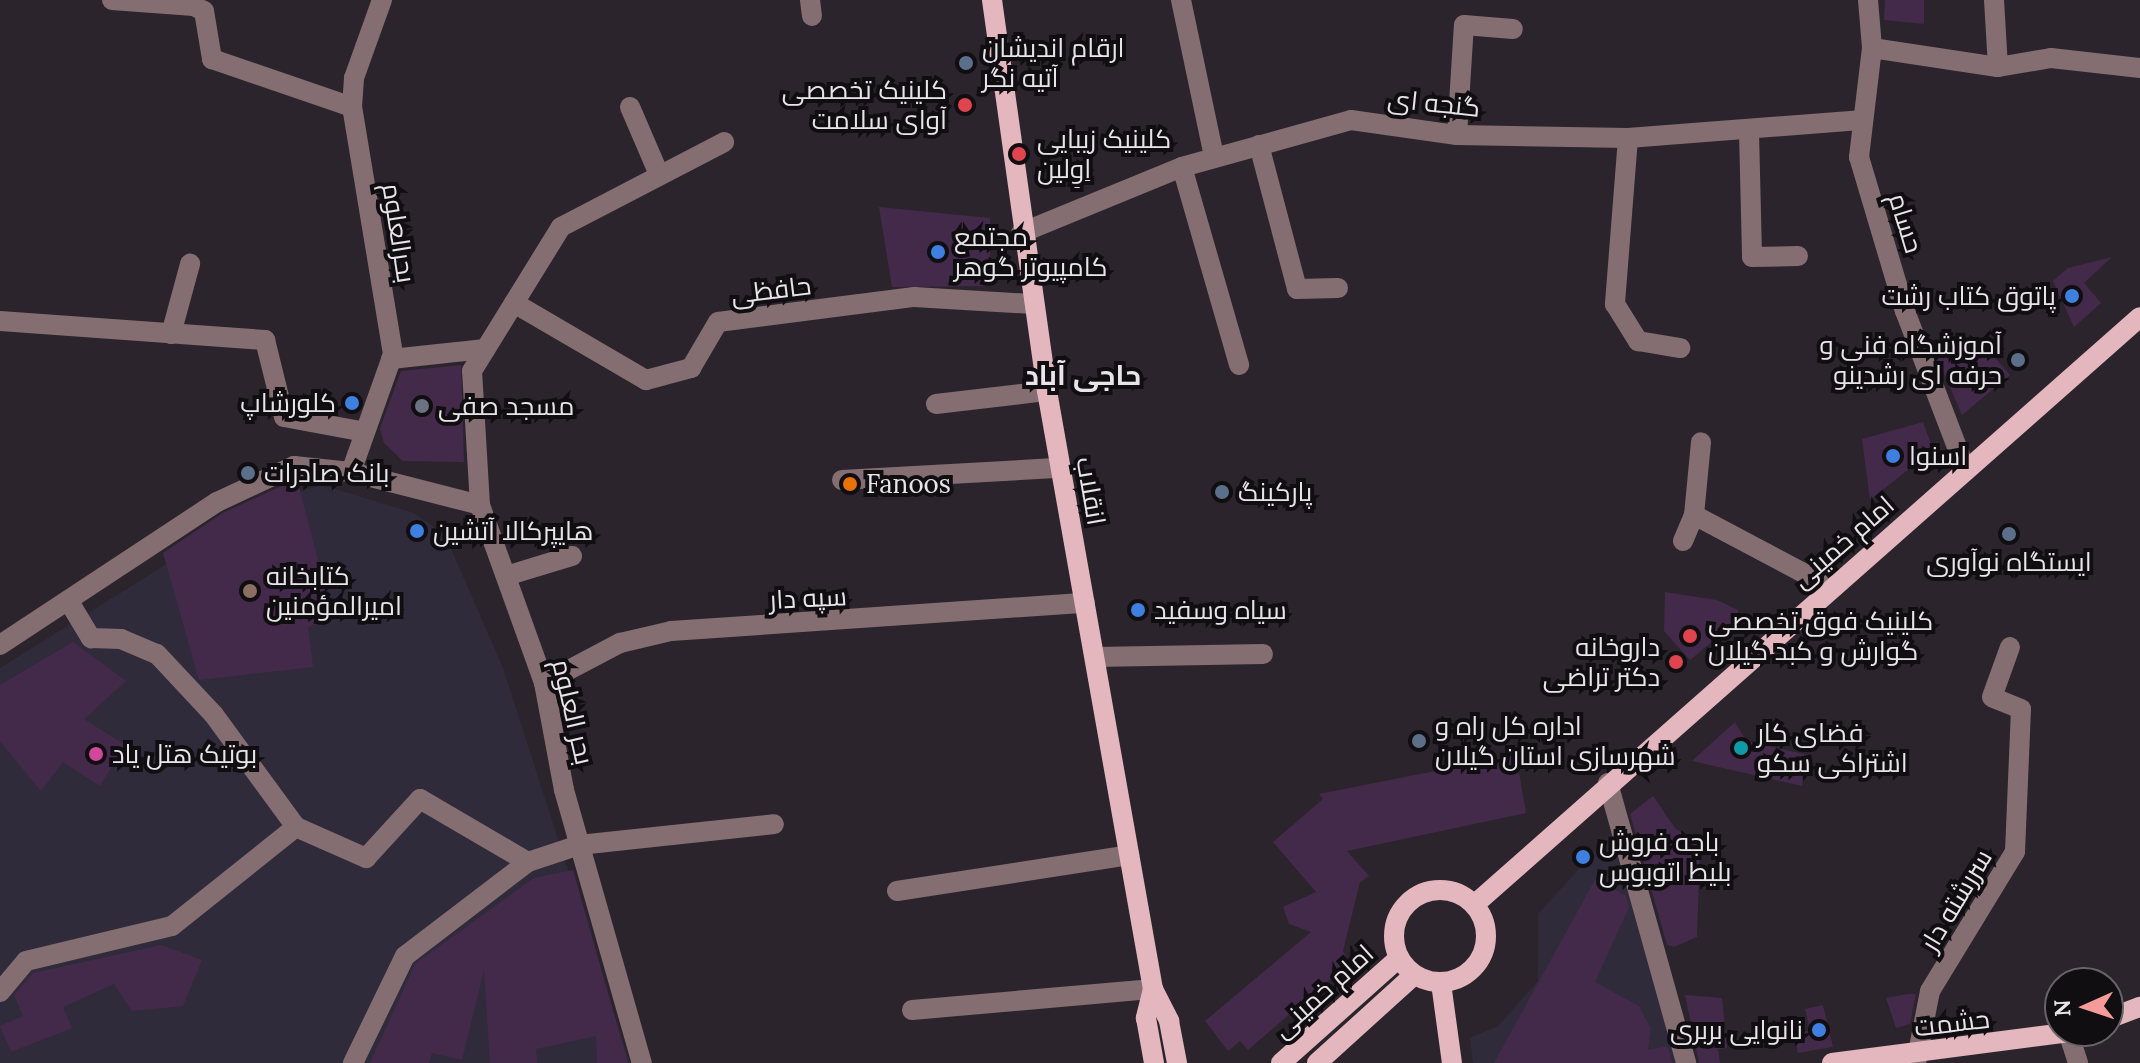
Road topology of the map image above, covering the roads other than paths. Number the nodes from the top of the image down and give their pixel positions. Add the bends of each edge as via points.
1 (112, 0) edge
2 (382, 0) edge
3 (992, 0) edge
4 (1181, 0) edge
5 (1868, 0) edge
6 (1994, 0) edge
7 (1513, 29) dead end
8 (1872, 48) junction
9 (1998, 67) junction
10 (2140, 68) edge
11 (352, 107) junction
12 (630, 107) dead end
13 (1860, 120) junction
14 (1749, 132) junction
15 (1457, 135) junction
16 (1628, 138) junction
17 (724, 142) dead end
18 (1259, 145) junction
19 (1214, 157) junction
20 (1182, 167) junction
21 (658, 172) junction
22 (1021, 233) junction
23 (1798, 256) dead end
24 (190, 264) dead end
25 (1338, 288) dead end
26 (514, 303) junction
27 (1033, 304) junction
28 (2140, 317) edge
29 (0, 321) edge
30 (171, 334) junction
31 (1680, 348) dead end
32 (485, 349) junction
33 (391, 359) junction
34 (1239, 365) dead end
35 (1047, 391) junction
36 (936, 404) dead end
37 (365, 432) junction
38 (1701, 442) dead end
39 (1961, 462) junction
40 (1060, 468) junction
41 (351, 472) junction
42 (842, 480) dead end
43 (480, 505) junction
44 (1694, 515) junction
45 (1683, 541) dead end
46 (572, 556) dead end
47 (506, 576) junction
48 (1830, 587) junction
49 (1085, 603) junction
50 (71, 605) junction
51 (0, 645) edge
52 (2010, 647) dead end
53 (1263, 654) dead end
54 (1095, 657) junction
55 (544, 683) junction
56 (1608, 783) junction
57 (774, 824) dead end
58 (296, 827) junction
59 (579, 845) junction
60 (1129, 855) junction
61 (528, 862) junction
62 (897, 891) dead end
63 (1474, 905) junction
64 (1399, 958) junction
65 (1414, 975) junction
66 (1441, 983) junction
67 (1153, 989) junction
68 (0, 992) edge
69 (912, 1010) dead end
70 (2044, 1038) edge
71 (1917, 1058) edge
72 (353, 1063) edge
73 (642, 1063) edge
74 (1154, 1063) edge
75 (1177, 1063) edge
76 (1281, 1063) edge
77 (1317, 1063) edge
78 (1452, 1063) edge
79 (1686, 1063) edge
80 (1832, 1063) edge

1 - 11 street via 204,11 212,59
2 - 11 street, بحرالعلوم via 354,78
3 - 22 main road, انقلاب
4 - 19 street
5 - 8 street, حسام
6 - 9 street
7 - 15 street via 1464,25
8 - 9 street
8 - 13 street, حسام
9 - 10 street via 2051,58
11 - 33 street, بحرالعلوم
12 - 21 street
13 - 14 street, گنجه ای
13 - 39 street, حسام via 1859,157
14 - 16 street, گنجه ای
14 - 23 street via 1752,257
15 - 16 street, گنجه ای
15 - 18 street, گنجه ای via 1351,120
16 - 31 street via 1615,304 1638,341
17 - 21 street
18 - 19 street, گنجه ای
18 - 25 street via 1297,289
19 - 20 street, گنجه ای
20 - 22 street, گنجه ای
20 - 34 street
21 - 26 street via 561,227
22 - 27 main road, انقلاب
24 - 30 street
26 - 27 street, حافظی via 646,380 691,368 718,322 914,297
26 - 32 street
27 - 35 main road, انقلاب
28 - 39 main road, امام خمینی
29 - 30 street
30 - 37 street via 265,340 284,417
32 - 33 street
32 - 43 street via 472,371
33 - 37 street, بحرالعلوم
35 - 36 street
35 - 40 main road, انقلاب
37 - 41 street, بحرالعلوم
38 - 44 street
39 - 48 main road, امام خمینی
40 - 42 street
40 - 49 main road, انقلاب
41 - 43 street
41 - 50 street via 294,466 230,496
43 - 47 street, بحر العلوم
44 - 45 street
44 - 48 street
46 - 47 street
47 - 55 street, بحر العلوم
48 - 56 main road, امام خمینی
49 - 54 main road, انقلاب
49 - 55 street, سپه دار via 671,631 620,643
50 - 51 street
50 - 58 street via 91,638 121,639 157,654 214,715
52 - 71 street, سررشته دار via 1992,697 2021,709 2015,852 1930,991
53 - 54 street
54 - 60 main road, انقلاب
55 - 59 street, بحر العلوم
56 - 63 main road, امام خمینی
56 - 79 street
57 - 59 street
58 - 61 street via 366,858 420,799
58 - 68 street via 172,926 26,961
59 - 61 street
59 - 73 street, بحر العلوم
60 - 62 street
60 - 67 main road, انقلاب
61 - 72 street via 405,956
63 - 64 main road via 1434,890 1408,903 1394,929
63 - 66 main road via 1485,948 1469,973
64 - 65 main road
64 - 76 main road, امام خمینی
65 - 66 main road
65 - 77 main road, امام خمینی
66 - 78 main road
67 - 69 street
67 - 74 main road, انقلاب via 1146,1018
67 - 75 main road, انقلاب via 1169,1021
70 - 71 main road, حشمت
71 - 80 main road, حشمت

